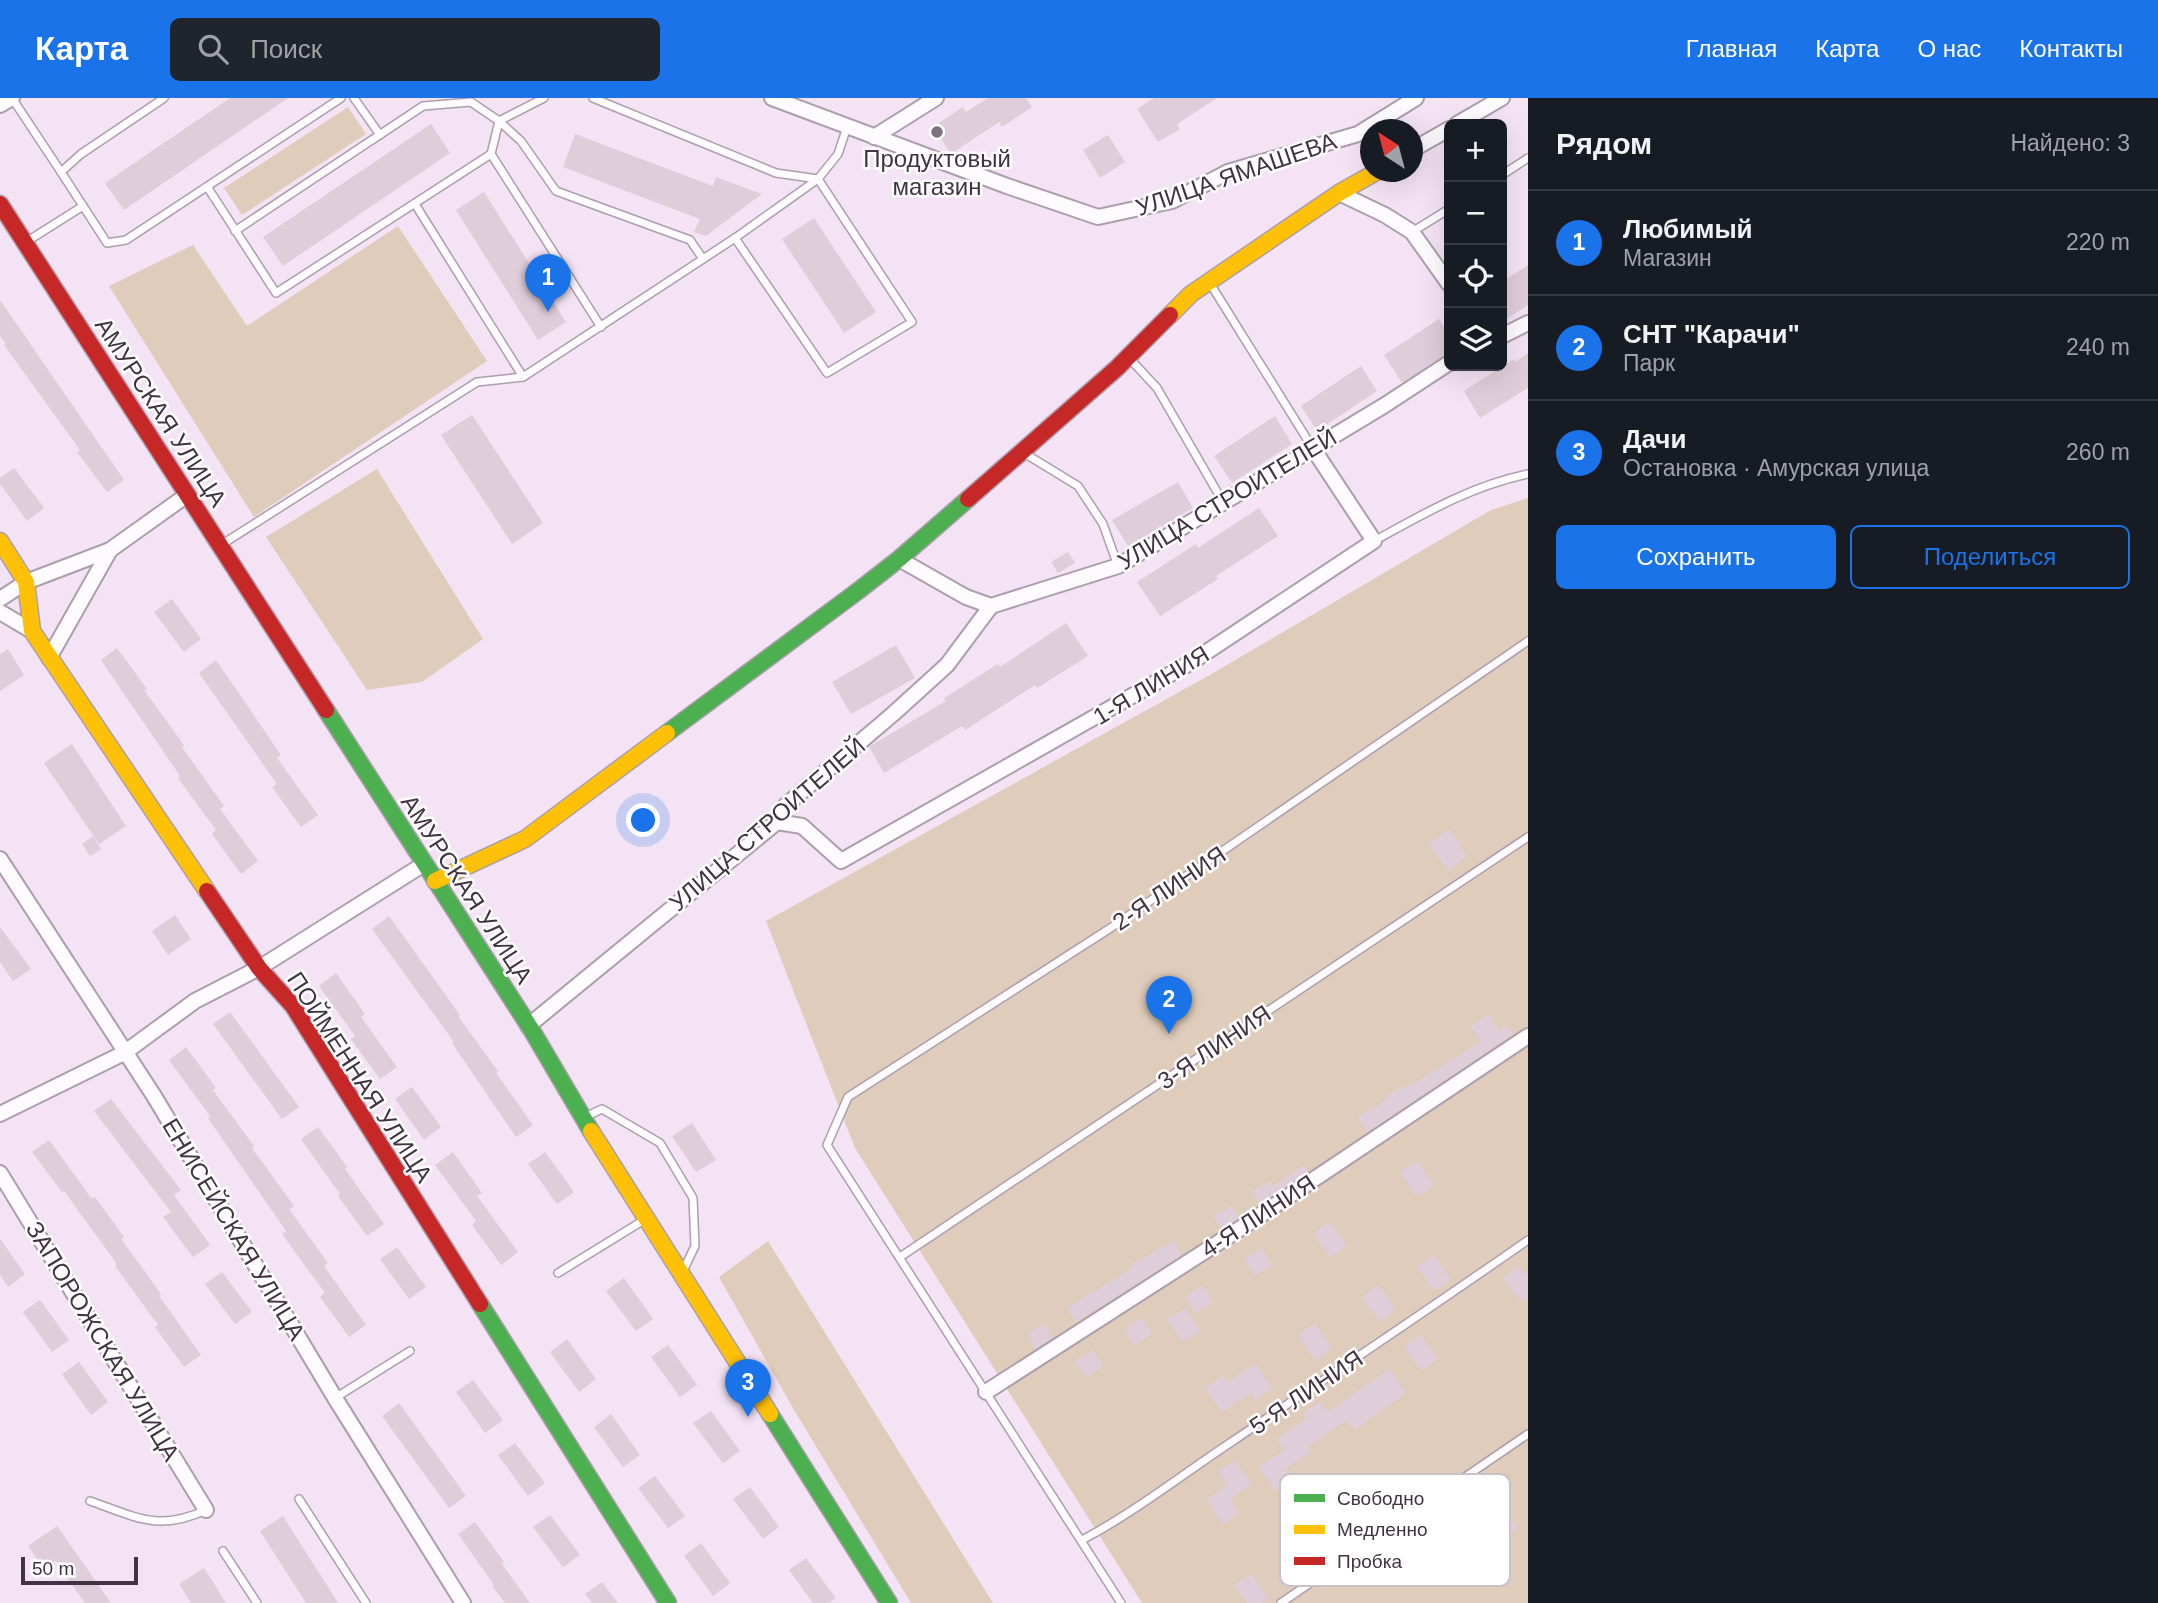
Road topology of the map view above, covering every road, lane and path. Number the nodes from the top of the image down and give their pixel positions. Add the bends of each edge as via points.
1 (12, 98) edge
2 (164, 98) edge
3 (341, 98) edge
4 (354, 98) edge
5 (544, 98) edge
6 (593, 98) edge
7 (772, 98) edge
8 (936, 98) edge
9 (1416, 98) edge
10 (1502, 98) edge
11 (0, 105) edge
12 (1466, 119) edge
13 (499, 121) junction
14 (847, 127) junction
15 (1444, 132) edge
16 (380, 135) junction
17 (874, 137) junction
18 (1423, 144) edge
19 (491, 153) junction
20 (1528, 159) edge
21 (61, 172) junction
22 (1507, 172) edge
23 (818, 179) junction
24 (1360, 181) edge
25 (208, 188) junction
26 (1339, 193) junction
27 (0, 204) edge
28 (415, 204) junction
29 (83, 206) junction
30 (1444, 212) edge
31 (235, 231) junction
32 (1412, 232) junction
33 (735, 238) junction
34 (25, 243) junction
35 (703, 259) junction
36 (1444, 277) edge
37 (1209, 282) junction
38 (1528, 323) edge
39 (601, 327) junction
40 (1507, 334) edge
41 (1128, 357) junction
42 (1444, 366) edge
43 (523, 377) junction
44 (1312, 447) junction
45 (1021, 451) junction
46 (1528, 474) edge
47 (187, 495) junction
48 (1223, 503) junction
49 (0, 541) edge
50 (1374, 541) junction
51 (220, 545) junction
52 (110, 550) junction
53 (899, 559) junction
54 (1118, 566) junction
55 (26, 582) junction
56 (0, 599) edge
57 (991, 606) junction
58 (0, 612) edge
59 (32, 631) junction
60 (1528, 641) edge
61 (50, 657) junction
62 (777, 822) junction
63 (1528, 837) edge
64 (0, 859) edge
65 (424, 864) junction
66 (435, 881) junction
67 (259, 968) junction
68 (528, 1026) junction
69 (1528, 1036) edge
70 (124, 1053) junction
71 (0, 1114) edge
72 (583, 1118) junction
73 (0, 1172) edge
74 (646, 1219) junction
75 (1528, 1240) edge
76 (900, 1257) junction
77 (558, 1273) dead end
78 (682, 1273) junction
79 (410, 1350) dead end
80 (986, 1391) junction
81 (335, 1398) junction
82 (1528, 1434) edge
83 (1470, 1474) edge
84 (299, 1499) dead end
85 (90, 1501) dead end
86 (206, 1510) joint
87 (1082, 1540) junction
88 (223, 1551) dead end
89 (1306, 1586) edge
90 (257, 1603) edge
91 (366, 1603) edge
92 (463, 1603) edge
93 (668, 1603) edge
94 (889, 1603) edge
95 (1121, 1603) edge
96 (1281, 1603) edge

1 - 11 street
1 - 21 lane
2 - 21 lane via 81,153
3 - 25 lane
4 - 16 lane
5 - 13 lane
6 - 23 lane via 776,173
7 - 14 street, УЛИЦА ЯМАШЕВА
8 - 17 street
9 - 17 street, УЛИЦА ЯМАШЕВА via 1358,134 1228,172 1172,201 1098,217
10 - 12 street
13 - 16 lane via 471,102 423,106
13 - 19 lane
13 - 35 lane via 521,141 556,191 690,240
14 - 17 street, УЛИЦА ЯМАШЕВА
14 - 23 lane via 838,153
15 - 18 street
16 - 31 lane
19 - 28 lane
19 - 39 lane
20 - 22 lane
21 - 29 lane
23 - 33 lane
23 - 33 lane via 912,321 827,373
24 - 26 street
25 - 29 lane via 126,240 107,243
25 - 31 lane
26 - 32 street
26 - 37 street
27 - 34 street, АМУРСКАЯ УЛИЦА
28 - 31 lane via 276,293
28 - 43 lane
29 - 34 lane
30 - 32 lane
32 - 36 street
33 - 35 lane
34 - 47 street, АМУРСКАЯ УЛИЦА
35 - 39 lane
37 - 41 street
37 - 44 lane
38 - 40 street
39 - 43 lane
41 - 45 street
41 - 48 lane via 1157,388
42 - 44 street, УЛИЦА СТРОИТЕЛЕЙ
43 - 51 lane via 477,382
44 - 48 street, УЛИЦА СТРОИТЕЛЕЙ
44 - 50 street
45 - 53 street
45 - 54 lane via 1079,486 1103,524
46 - 50 lane, 1-Я ЛИНИЯ via 1494,481
47 - 51 street, АМУРСКАЯ УЛИЦА
47 - 52 street
48 - 54 street, УЛИЦА СТРОИТЕЛЕЙ
49 - 55 street, ПОЙМЕННАЯ УЛИЦА
50 - 62 street, 1-Я ЛИНИЯ via 1190,663 841,861 802,826
51 - 65 street, АМУРСКАЯ УЛИЦА
52 - 55 street
52 - 61 street
53 - 57 street
53 - 66 street via 525,839
54 - 57 street, УЛИЦА СТРОИТЕЛЕЙ
55 - 56 street
55 - 59 street, ПОЙМЕННАЯ УЛИЦА
57 - 62 street, УЛИЦА СТРОИТЕЛЕЙ via 947,665 786,805
58 - 59 street
59 - 61 street, ПОЙМЕННАЯ УЛИЦА
60 - 76 lane, 2-Я ЛИНИЯ via 1112,927 848,1097 827,1145
61 - 67 street, ПОЙМЕННАЯ УЛИЦА
62 - 68 street, УЛИЦА СТРОИТЕЛЕЙ
63 - 76 lane, 3-Я ЛИНИЯ
64 - 70 street, ЕНИСЕЙСКАЯ УЛИЦА
65 - 66 street, АМУРСКАЯ УЛИЦА
65 - 67 street
66 - 68 street, АМУРСКАЯ УЛИЦА
67 - 70 street via 195,1001
67 - 93 street, ПОЙМЕННАЯ УЛИЦА via 293,1006
68 - 72 street, АМУРСКАЯ УЛИЦА
69 - 80 street, 4-Я ЛИНИЯ
70 - 71 street
70 - 81 street, ЕНИСЕЙСКАЯ УЛИЦА
72 - 74 street, АМУРСКАЯ УЛИЦА
72 - 78 lane via 602,1108 660,1143 693,1198 695,1246
73 - 86 street, ЗАПОРОЖСКАЯ УЛИЦА
74 - 77 lane
74 - 78 street, АМУРСКАЯ УЛИЦА
75 - 87 lane, 5-Я ЛИНИЯ via 1113,1524
76 - 80 lane
78 - 94 street, АМУРСКАЯ УЛИЦА
79 - 81 lane
80 - 87 lane
81 - 92 street, ЕНИСЕЙСКАЯ УЛИЦА
82 - 83 lane
84 - 91 lane
85 - 86 lane via 149,1521 184,1520
87 - 95 lane
88 - 90 lane
89 - 96 lane

